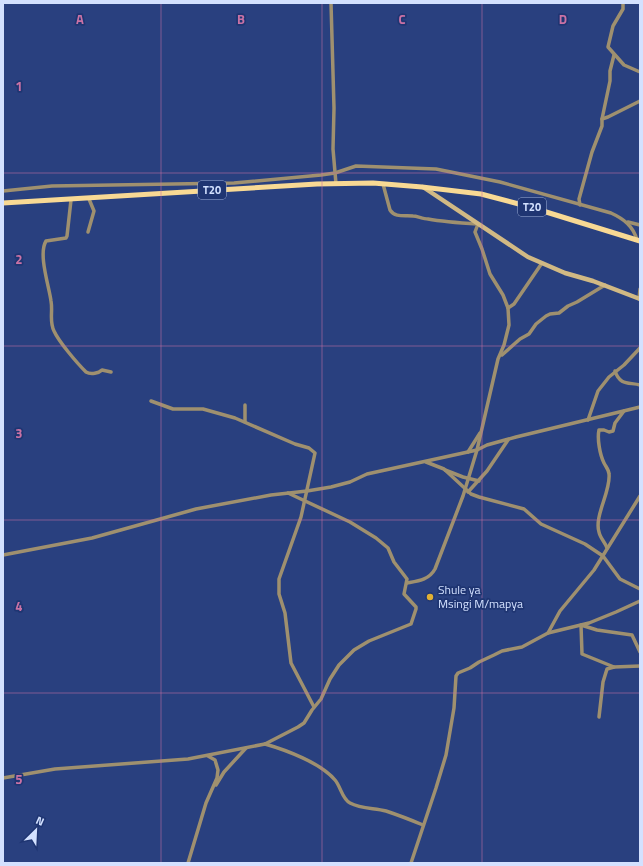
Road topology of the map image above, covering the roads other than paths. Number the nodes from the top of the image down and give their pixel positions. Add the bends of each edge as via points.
1 (331, 3) edge
2 (623, 3) edge
3 (614, 55) junction
4 (640, 72) edge
5 (640, 101) edge
6 (602, 119) junction
7 (335, 173) junction
8 (336, 184) junction
9 (383, 184) junction
10 (422, 186) junction
11 (3, 191) edge
12 (89, 199) junction
13 (71, 200) junction
14 (3, 204) edge
15 (580, 205) junction
16 (626, 221) junction
17 (478, 224) junction
18 (640, 225) edge
19 (88, 232) dead end
20 (639, 240) edge
21 (542, 263) junction
22 (605, 285) junction
23 (640, 289) edge
24 (640, 299) edge
25 (508, 308) junction
26 (640, 348) edge
27 (498, 359) junction
28 (615, 371) junction
29 (111, 372) dead end
30 (640, 385) edge
31 (151, 401) dead end
32 (245, 405) dead end
33 (640, 407) edge
34 (624, 410) junction
35 (588, 420) junction
36 (245, 422) junction
37 (482, 430) junction
38 (509, 439) junction
39 (477, 450) junction
40 (468, 452) junction
41 (425, 461) junction
42 (444, 469) junction
43 (468, 478) junction
44 (479, 481) junction
45 (465, 489) junction
46 (308, 491) junction
47 (469, 492) junction
48 (288, 493) junction
49 (463, 496) junction
50 (640, 496) edge
51 (305, 501) junction
52 (607, 548) junction
53 (3, 555) edge
54 (603, 556) junction
55 (407, 583) junction
56 (640, 589) edge
57 (640, 601) edge
58 (581, 625) junction
59 (548, 633) junction
60 (640, 652) edge
61 (640, 666) edge
62 (614, 667) junction
63 (314, 707) junction
64 (599, 717) dead end
65 (265, 744) junction
66 (247, 748) junction
67 (206, 756) junction
68 (3, 778) edge
69 (213, 789) junction
70 (423, 825) junction
71 (188, 863) edge
72 (411, 863) edge

1 - 7 street
2 - 3 street via 623,9 608,41
3 - 4 street via 624,65
3 - 6 street
5 - 6 street
6 - 15 street via 579,199
7 - 8 street
7 - 11 street via 234,183 52,186
7 - 15 street via 356,166 436,169 500,182
8 - 9 main road, T20
8 - 12 main road, T20
9 - 10 main road, T20
9 - 17 street via 392,214
10 - 17 street
10 - 20 main road, T20 via 488,196
12 - 13 main road, T20
12 - 19 street via 94,212
13 - 14 main road, T20
13 - 29 street via 67,236 46,241 44,244 51,323 54,333 86,372
15 - 16 street
16 - 18 street
16 - 20 street
17 - 21 street
17 - 25 street via 475,232 490,274
21 - 22 street
21 - 25 street via 514,304
22 - 24 street
22 - 27 street via 559,313 546,316 529,334
23 - 24 street
25 - 27 street via 508,325
26 - 28 street
27 - 37 street
28 - 30 street via 622,382
28 - 35 street via 598,391
31 - 36 street via 173,409 203,409
32 - 36 street
33 - 34 street
34 - 35 street
34 - 52 street via 613,431 599,430 597,437 602,458 609,472 598,531
35 - 38 street
36 - 46 street via 314,452
37 - 39 street
37 - 40 street
38 - 39 street
38 - 44 street
39 - 40 street
39 - 43 street
40 - 41 street
41 - 42 street
41 - 46 street
42 - 43 street
42 - 45 street
43 - 44 street
43 - 45 street
44 - 47 street
45 - 47 street
45 - 49 street
46 - 48 street
46 - 51 street
47 - 49 street
47 - 54 street via 524,509 541,524 574,538
48 - 51 street
48 - 53 street via 196,509 92,538
49 - 55 street via 433,572 424,579
50 - 52 street
51 - 55 street via 350,522 376,538 388,548
51 - 63 street via 279,579 279,594 285,613 291,663
52 - 54 street
54 - 56 street via 620,578
54 - 59 street via 560,611
55 - 63 street via 404,593 416,608 411,624 354,650 339,665
57 - 58 street
58 - 59 street
58 - 60 street via 597,630 630,634
58 - 62 street via 582,654
59 - 70 street via 522,647 494,655 457,674 448,746
61 - 62 street
62 - 64 street via 607,669
63 - 65 street via 302,725
65 - 66 street
65 - 70 street via 284,750 323,770 336,781 348,802 368,809 385,811
66 - 67 street
66 - 69 street via 224,772
67 - 68 street via 173,761 55,769
67 - 69 street via 215,760 217,764 217,778
69 - 71 street via 206,803
70 - 72 street

